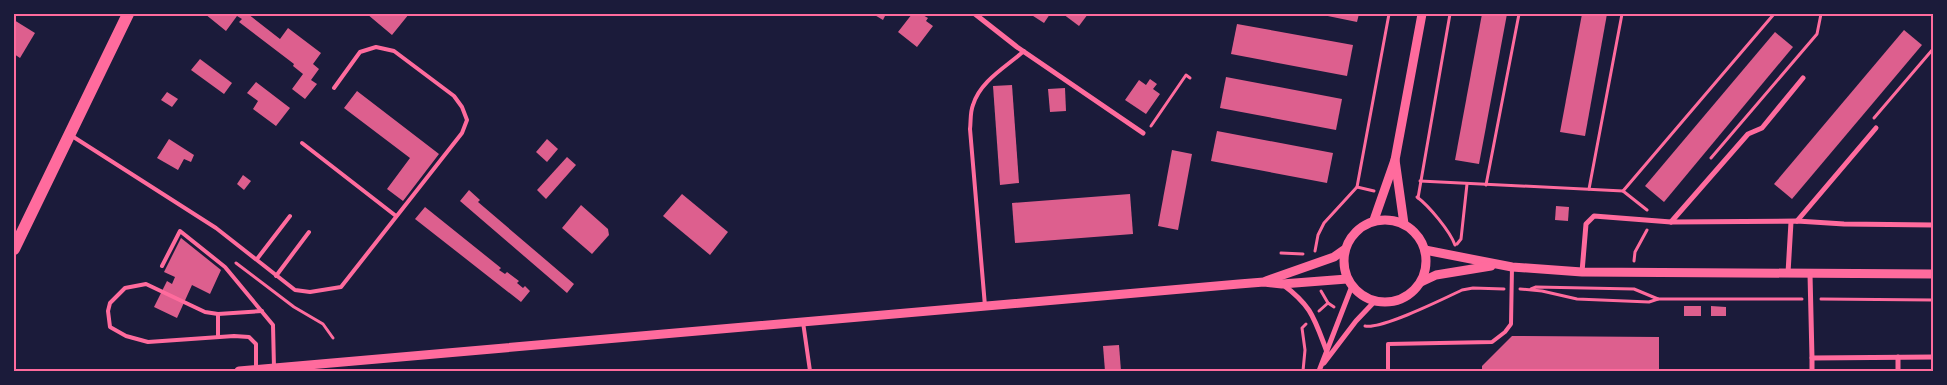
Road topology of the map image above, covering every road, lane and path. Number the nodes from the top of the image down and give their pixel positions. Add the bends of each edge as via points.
1 (128, 14) edge
2 (975, 14) edge
3 (1389, 14) edge
4 (1422, 14) edge
5 (1450, 14) edge
6 (1519, 14) edge
7 (1622, 14) edge
8 (1774, 14) edge
9 (1821, 14) edge
10 (1024, 51) junction
11 (1190, 78) dead end
12 (1803, 78) dead end
13 (334, 88) dead end
14 (1876, 128) dead end
15 (1145, 133) joint
16 (70, 135) junction
17 (302, 143) dead end
18 (1395, 160) junction
19 (1708, 162) dead end
20 (1420, 181) junction
21 (1467, 184) junction
22 (1486, 184) junction
23 (1357, 187) junction
24 (1589, 189) junction
25 (1378, 192) dead end
26 (290, 216) dead end
27 (396, 216) junction
28 (1374, 220) junction
29 (1649, 220) junction
30 (1671, 222) junction
31 (1794, 222) junction
32 (1404, 224) junction
33 (1933, 225) edge
34 (310, 232) dead end
35 (14, 249) edge
36 (1344, 250) junction
37 (1425, 250) junction
38 (1281, 253) dead end
39 (1306, 254) dead end
40 (1315, 257) dead end
41 (230, 258) dead end
42 (257, 259) junction
43 (1497, 265) junction
44 (162, 266) dead end
45 (1512, 268) junction
46 (1582, 272) junction
47 (1634, 273) junction
48 (1788, 273) junction
49 (1810, 274) junction
50 (1933, 274) edge
51 (276, 276) junction
52 (1264, 282) junction
53 (1421, 282) junction
54 (1350, 283) junction
55 (1282, 284) junction
56 (1320, 286) dead end
57 (1511, 289) junction
58 (1531, 289) junction
59 (1634, 289) junction
60 (1658, 299) junction
61 (1811, 299) junction
62 (1933, 300) edge
63 (1375, 301) junction
64 (985, 306) junction
65 (262, 311) junction
66 (1319, 312) dead end
67 (218, 314) junction
68 (803, 322) junction
69 (1366, 327) dead end
70 (1302, 328) dead end
71 (218, 337) junction
72 (333, 338) dead end
73 (1326, 352) junction
74 (1898, 357) junction
75 (1933, 357) edge
76 (1812, 358) junction
77 (274, 368) junction
78 (1320, 369) edge
79 (256, 370) junction
80 (239, 371) edge
81 (810, 371) edge
82 (1303, 371) edge
83 (1388, 371) edge
84 (1812, 371) edge
85 (1898, 371) edge

1 - 16 main road
2 - 10 street
3 - 23 path
4 - 18 street
5 - 20 path
6 - 22 path
7 - 24 path
8 - 24 path via 1623,191
9 - 19 path via 1817,34
10 - 15 street
10 - 64 lane via 984,83 972,106 970,129
11 - 15 path via 1186,74
12 - 30 street via 1762,128 1748,134
13 - 27 lane via 360,52 376,47 394,51 454,96 462,107 466,120 462,133
14 - 31 street
16 - 35 main road
16 - 42 lane via 216,228
17 - 27 lane
18 - 28 street
18 - 32 street
20 - 21 path
20 - 21 path via 1418,198 1448,232 1455,246 1461,239
21 - 22 path
22 - 24 path
23 - 25 path
23 - 40 path via 1324,222
26 - 42 lane
27 - 51 lane via 341,287 310,292 295,290
28 - 32 street
28 - 36 street via 1350,237
29 - 30 street
29 - 46 street via 1594,216 1586,224
29 - 47 path via 1635,252
30 - 31 street
31 - 33 street
31 - 48 street
32 - 37 street via 1417,235
34 - 51 lane
36 - 52 street
36 - 54 street via 1343,263
37 - 43 street
37 - 53 street via 1426,266
38 - 39 path
41 - 72 path via 294,307 323,324
42 - 51 lane
43 - 45 street
43 - 53 street via 1436,275
44 - 65 lane via 180,231 225,267
45 - 46 street
45 - 57 lane
46 - 47 street
47 - 48 street
47 - 59 path
48 - 49 street
49 - 50 street
49 - 61 street
52 - 55 street
52 - 64 street
53 - 63 street via 1401,299
54 - 55 street
54 - 63 street via 1366,298
54 - 73 street
55 - 73 street via 1309,308
56 - 66 path via 1328,303
57 - 58 path
57 - 69 path via 1462,290 1389,321
57 - 83 lane via 1511,324 1492,342 1388,344
58 - 59 path
58 - 60 path via 1577,299 1648,302
59 - 60 path
60 - 61 path
61 - 62 path
61 - 76 street
63 - 78 street
64 - 68 street
65 - 67 lane
65 - 77 lane via 273,325
67 - 71 lane
67 - 71 lane via 205,312 146,284 125,288 110,303 108,311 110,327 148,342
68 - 77 street
68 - 81 lane
70 - 82 path
71 - 79 lane via 250,337 256,344
73 - 78 street
74 - 75 street
74 - 76 street
74 - 85 street
76 - 84 street
77 - 79 street
79 - 80 street

